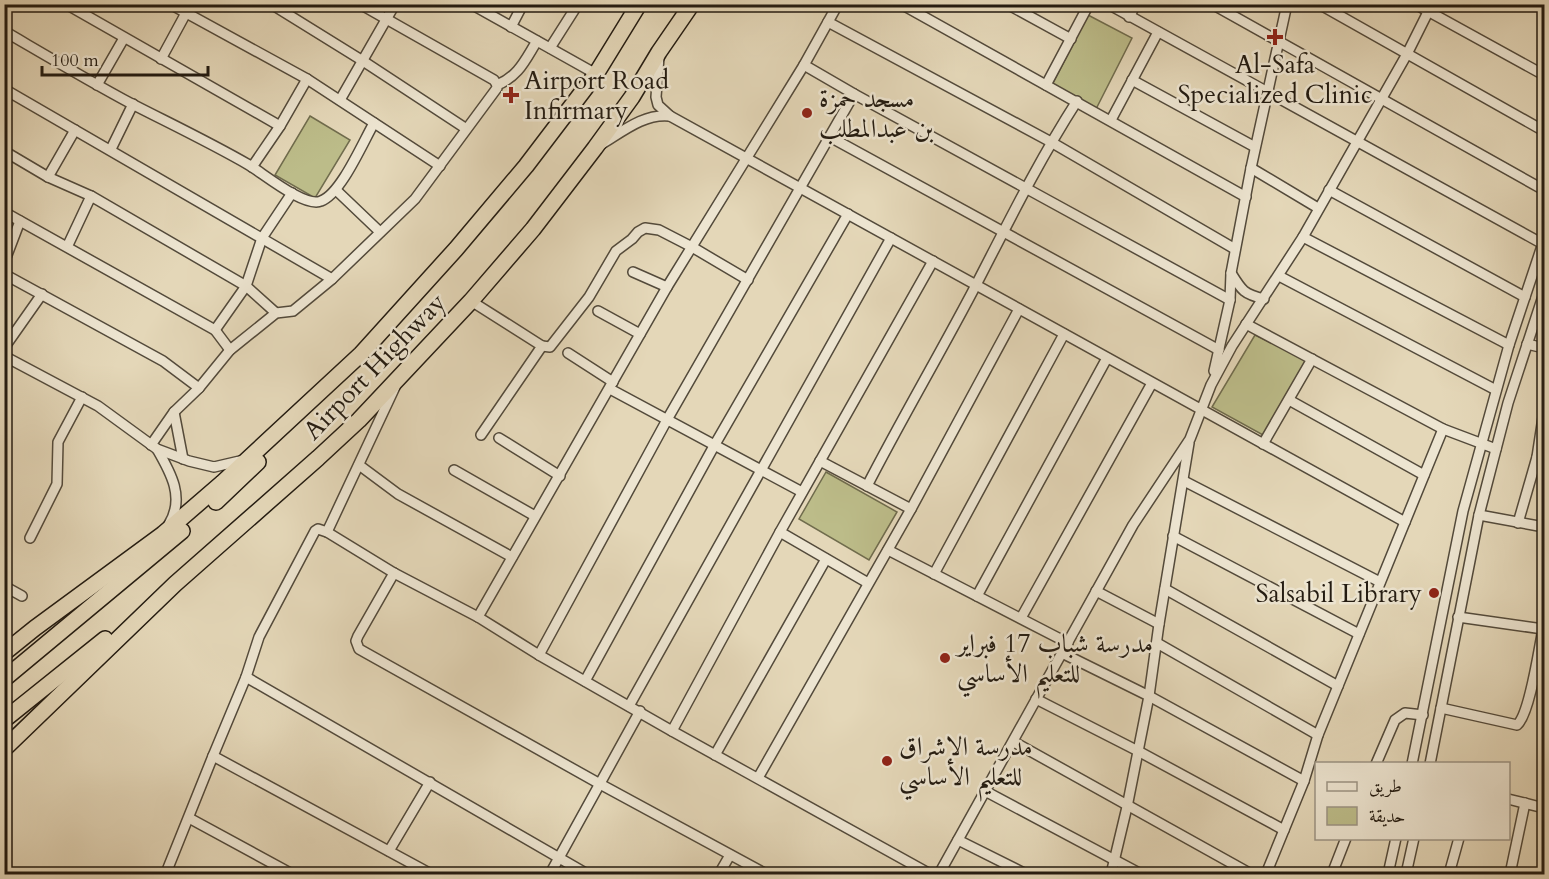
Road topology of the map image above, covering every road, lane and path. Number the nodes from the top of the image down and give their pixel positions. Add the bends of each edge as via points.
1 (66, 4) edge
2 (170, 4) edge
3 (272, 4) edge
4 (360, 4) edge
5 (394, 4) edge
6 (471, 4) edge
7 (523, 4) edge
8 (578, 4) edge
9 (639, 4) edge
10 (692, 4) edge
11 (838, 4) edge
12 (901, 4) edge
13 (1007, 4) edge
14 (1089, 4) edge
15 (1108, 4) edge
16 (1136, 4) edge
17 (1212, 4) edge
18 (1287, 4) edge
19 (1319, 4) edge
20 (1415, 4) edge
21 (1430, 8) edge
22 (186, 13) junction
23 (1129, 17) junction
24 (386, 19) junction
25 (828, 22) junction
26 (511, 27) junction
27 (4, 31) edge
28 (1158, 32) junction
29 (124, 38) junction
30 (1071, 39) junction
31 (537, 41) junction
32 (1278, 42) junction
33 (550, 48) junction
34 (659, 52) junction
35 (1407, 54) junction
36 (161, 59) junction
37 (363, 61) junction
38 (804, 65) junction
39 (596, 74) junction
40 (1545, 75) edge
41 (307, 78) junction
42 (1132, 80) junction
43 (97, 85) junction
44 (497, 85) junction
45 (1046, 85) junction
46 (4, 89) edge
47 (854, 94) junction
48 (1268, 94) junction
49 (1380, 98) junction
50 (340, 100) junction
51 (1077, 101) junction
52 (133, 104) junction
53 (670, 116) junction
54 (1111, 120) junction
55 (374, 123) junction
56 (280, 126) junction
57 (465, 128) junction
58 (75, 130) junction
59 (1545, 131) edge
60 (831, 136) junction
61 (1051, 142) junction
62 (1357, 142) junction
63 (1255, 147) junction
64 (595, 148) junction
65 (111, 150) junction
66 (4, 151) edge
67 (746, 158) junction
68 (440, 166) junction
69 (252, 167) junction
70 (1251, 168) junction
71 (48, 177) junction
72 (801, 188) junction
73 (1027, 188) junction
74 (336, 190) junction
75 (1329, 190) junction
76 (1545, 190) edge
77 (292, 193) junction
78 (91, 196) junction
79 (1246, 197) junction
80 (1318, 208) junction
81 (4, 212) edge
82 (848, 214) junction
83 (20, 221) junction
84 (1003, 229) junction
85 (380, 232) junction
86 (1303, 237) junction
87 (262, 238) junction
88 (891, 238) junction
89 (1544, 242) edge
90 (68, 245) junction
91 (692, 247) junction
92 (1235, 249) junction
93 (933, 261) junction
94 (4, 263) edge
95 (633, 272) dead end
96 (1231, 273) junction
97 (4, 274) edge
98 (1279, 276) junction
99 (332, 279) junction
100 (748, 279) junction
101 (976, 285) junction
102 (246, 286) junction
103 (667, 287) junction
104 (1545, 293) edge
105 (42, 294) junction
106 (1525, 297) junction
107 (1264, 298) junction
108 (1230, 300) junction
109 (471, 301) junction
110 (1019, 309) junction
111 (598, 311) dead end
112 (276, 314) junction
113 (1246, 324) junction
114 (215, 330) junction
115 (640, 334) junction
116 (1064, 334) junction
117 (1527, 344) junction
118 (1509, 345) junction
119 (542, 346) junction
120 (4, 348) edge
121 (1545, 348) edge
122 (230, 350) junction
123 (1219, 350) junction
124 (568, 353) dead end
125 (361, 354) junction
126 (4, 356) edge
127 (1107, 358) junction
128 (1312, 359) junction
129 (400, 376) junction
130 (1152, 383) junction
131 (612, 385) junction
132 (1211, 385) junction
133 (198, 388) junction
134 (1496, 390) junction
135 (82, 397) junction
136 (1289, 400) junction
137 (1202, 410) junction
138 (1545, 411) edge
139 (174, 412) junction
140 (668, 418) junction
141 (1443, 429) junction
142 (481, 435) dead end
143 (499, 438) dead end
144 (1190, 439) junction
145 (1480, 443) junction
146 (1263, 444) junction
147 (714, 446) junction
148 (154, 447) junction
149 (1496, 449) junction
150 (1541, 458) edge
151 (183, 459) junction
152 (246, 460) junction
153 (820, 461) junction
154 (358, 465) junction
155 (760, 469) junction
156 (454, 470) dead end
157 (1424, 475) junction
158 (560, 476) junction
159 (1184, 481) junction
160 (867, 486) junction
161 (802, 492) junction
162 (911, 509) junction
163 (1479, 515) junction
164 (535, 516) junction
165 (1405, 522) junction
166 (1518, 523) junction
167 (1545, 527) edge
168 (327, 532) junction
169 (780, 532) junction
170 (163, 534) junction
171 (1173, 537) junction
172 (30, 538) dead end
173 (888, 550) junction
174 (512, 557) junction
175 (826, 559) junction
176 (394, 573) junction
177 (934, 574) junction
178 (1380, 582) junction
179 (868, 583) junction
180 (175, 584) junction
181 (4, 586) edge
182 (1165, 590) junction
183 (1096, 591) junction
184 (22, 596) dead end
185 (976, 596) junction
186 (478, 617) junction
187 (1458, 617) junction
188 (1021, 618) junction
189 (1159, 624) junction
190 (1544, 624) edge
191 (1359, 634) junction
192 (1068, 642) junction
193 (1156, 643) junction
194 (4, 653) edge
195 (1062, 653) junction
196 (539, 655) junction
197 (246, 677) junction
198 (4, 679) edge
199 (585, 681) junction
200 (1533, 682) junction
201 (1545, 684) edge
202 (1338, 686) junction
203 (1149, 696) junction
204 (1036, 699) junction
205 (629, 706) junction
206 (1442, 708) junction
207 (640, 711) junction
208 (1423, 715) junction
209 (4, 720) edge
210 (672, 731) junction
211 (1318, 735) junction
212 (1014, 742) junction
213 (4, 749) edge
214 (1138, 751) junction
215 (715, 755) junction
216 (213, 756) junction
217 (1377, 762) edge
218 (1412, 762) edge
219 (1430, 762) edge
220 (758, 778) junction
221 (1304, 781) junction
222 (430, 782) junction
223 (600, 784) junction
224 (985, 791) junction
225 (1510, 799) edge
226 (1525, 803) junction
227 (1127, 807) junction
228 (1545, 808) edge
229 (189, 818) junction
230 (1284, 830) junction
231 (958, 840) junction
232 (1345, 840) edge
233 (1396, 840) edge
234 (1414, 840) edge
235 (1458, 840) edge
236 (389, 851) junction
237 (730, 855) junction
238 (559, 858) junction
239 (1114, 860) junction
240 (167, 874) edge
241 (292, 874) edge
242 (431, 874) edge
243 (550, 874) edge
244 (587, 874) edge
245 (719, 874) edge
246 (766, 874) edge
247 (930, 874) edge
248 (939, 874) edge
249 (1026, 874) edge
250 (1111, 874) edge
251 (1141, 874) edge
252 (1251, 874) edge
253 (1266, 874) edge
254 (1332, 874) edge
255 (1388, 874) edge
256 (1406, 874) edge
257 (1449, 874) edge
258 (1510, 874) edge

1 - 29 street
2 - 22 street
3 - 37 street
4 - 24 street
5 - 24 street
6 - 26 street
7 - 26 street
8 - 33 street
9 - 39 highway, Airport Highway
10 - 34 highway, Airport Highway
11 - 25 street
12 - 45 street
13 - 30 street
14 - 30 street
15 - 23 street
16 - 23 street
17 - 32 street
18 - 32 street
19 - 35 street
20 - 21 street
21 - 35 street
21 - 40 street
22 - 36 street
22 - 41 street
23 - 28 street
24 - 37 street
24 - 44 street
25 - 38 street
25 - 61 street
26 - 31 street
27 - 43 street
28 - 42 street
28 - 48 street
29 - 36 street
29 - 43 street
30 - 45 street
31 - 33 street
31 - 44 street via 515,75
32 - 48 street
32 - 49 street
33 - 39 street
34 - 53 street via 656,97 658,105
34 - 64 highway, Airport Highway
35 - 49 street
35 - 59 street
36 - 56 street
37 - 50 street
37 - 57 street
38 - 47 street
38 - 67 street
39 - 125 highway, Airport Highway via 519,175
41 - 50 street
41 - 56 street
42 - 54 street
42 - 63 street
43 - 52 street
44 - 57 street
45 - 51 street
46 - 58 street
47 - 60 street
47 - 73 street
48 - 62 street
48 - 63 street
49 - 62 street
49 - 76 street
50 - 55 street
51 - 54 street
51 - 61 street
52 - 65 street
52 - 69 street
53 - 64 street via 658,114 644,119
53 - 67 street
54 - 79 street
55 - 68 street
55 - 74 street
56 - 69 street
57 - 68 street
58 - 65 street
58 - 71 street
60 - 72 street
60 - 84 street
61 - 73 street
61 - 92 street
62 - 75 street
62 - 89 street
63 - 70 street
64 - 109 highway, Airport Highway
65 - 87 street
66 - 71 street
67 - 72 street
67 - 91 street
68 - 85 street via 415,199
69 - 77 street
70 - 79 street
70 - 80 street
71 - 78 street
72 - 82 street
72 - 100 street
73 - 84 street
73 - 108 street
74 - 77 street via 323,201 314,202
74 - 85 street
75 - 80 street
75 - 106 street
77 - 87 street
78 - 90 street
78 - 102 street
79 - 92 street
80 - 86 street
81 - 83 street
82 - 88 street
82 - 147 street
83 - 90 street
83 - 94 street
84 - 101 street
84 - 123 street
85 - 99 street
86 - 98 street
86 - 118 street
87 - 99 street
87 - 102 street
88 - 93 street
88 - 155 street
89 - 106 street
90 - 114 street
91 - 100 street
91 - 103 street
91 - 119 street via 653,228 638,232 616,251 589,297 550,347
92 - 96 street
93 - 101 street
93 - 153 street
95 - 103 street
96 - 107 street via 1241,290
96 - 108 street
97 - 105 street
98 - 107 street
98 - 134 street
99 - 112 street via 293,311
100 - 140 street
101 - 110 street
101 - 160 street
102 - 112 street
102 - 114 street
103 - 115 street
104 - 117 street
105 - 120 street
105 - 133 street via 163,361
106 - 118 street
107 - 113 street
108 - 123 street
109 - 119 street
109 - 129 highway, Airport Highway
110 - 116 street
110 - 162 street
111 - 115 street
112 - 122 street
113 - 128 street
113 - 132 street
114 - 122 street
115 - 131 street
116 - 127 street
116 - 177 street
117 - 121 street
117 - 149 street
118 - 134 street
119 - 142 street
122 - 133 street
123 - 132 street
124 - 131 street
125 - 152 highway, Airport Highway
125 - 198 highway via 237,484
126 - 135 street
127 - 130 street
127 - 185 street
128 - 136 street
128 - 141 street
129 - 154 street
129 - 180 highway, Airport Highway via 318,459
130 - 137 street
130 - 188 street
131 - 140 street
131 - 158 street
132 - 137 street
133 - 139 street
134 - 145 street
135 - 148 street
135 - 172 street via 58,442 57,484
136 - 146 street
136 - 157 street
137 - 144 street
137 - 146 street
138 - 150 street
139 - 148 street
139 - 151 street
140 - 147 street
140 - 196 street
141 - 145 street
141 - 157 street
143 - 158 street
144 - 159 street
144 - 183 street via 1132,525
145 - 149 street
145 - 208 street
146 - 165 street
147 - 155 street
147 - 199 street
148 - 151 street
148 - 170 street via 174,481 177,495 173,518
149 - 163 street
150 - 166 street
151 - 152 street via 214,467
152 - 170 highway, Airport Highway
153 - 160 street
153 - 161 street
154 - 168 street
154 - 174 street via 399,494
155 - 161 street
155 - 205 street
156 - 164 street
157 - 165 street
158 - 164 street
159 - 171 street
159 - 178 street
160 - 162 street
161 - 169 street
162 - 173 street
163 - 166 street
163 - 187 street
164 - 174 street
165 - 178 street
166 - 167 street
168 - 176 street
168 - 197 street via 315,531 259,637
169 - 175 street
169 - 210 street
170 - 194 highway, Airport Highway
171 - 182 street
171 - 191 street
173 - 177 street
173 - 179 street
174 - 186 street
175 - 179 street
175 - 215 street
176 - 186 street
176 - 223 street via 358,636 359,650
177 - 185 street
178 - 191 street
179 - 220 street
180 - 209 highway
180 - 213 highway, Airport Highway
181 - 184 street
182 - 189 street
182 - 202 street
183 - 189 street
183 - 192 street
185 - 188 street
186 - 196 street
187 - 190 street
187 - 206 street
188 - 192 street
189 - 193 street
190 - 200 street
191 - 202 street
192 - 195 street
193 - 203 street
193 - 211 street
195 - 203 street
195 - 204 street
196 - 199 street
197 - 216 street
197 - 222 street
199 - 205 street
200 - 201 street
200 - 206 street via 1518,725
202 - 211 street
203 - 214 street
203 - 221 street
204 - 212 street
204 - 214 street
205 - 207 street
206 - 219 street
207 - 210 street
207 - 223 street
208 - 217 street via 1405,713 1395,720
208 - 218 street
210 - 215 street
211 - 221 street
212 - 224 street
212 - 227 street
214 - 227 street
214 - 230 street
215 - 220 street
216 - 229 street
216 - 236 street
220 - 247 street
221 - 230 street
222 - 236 street
222 - 238 street
223 - 237 street
223 - 238 street
224 - 231 street
224 - 239 street
225 - 226 street
226 - 228 street
226 - 258 street
227 - 239 street
227 - 252 street
229 - 240 street
229 - 241 street
230 - 253 street
231 - 248 street
231 - 249 street
232 - 254 street
233 - 255 street
234 - 256 street
235 - 257 street
236 - 242 street
237 - 245 street
237 - 246 street
238 - 243 street
238 - 244 street
239 - 250 street
239 - 251 street

